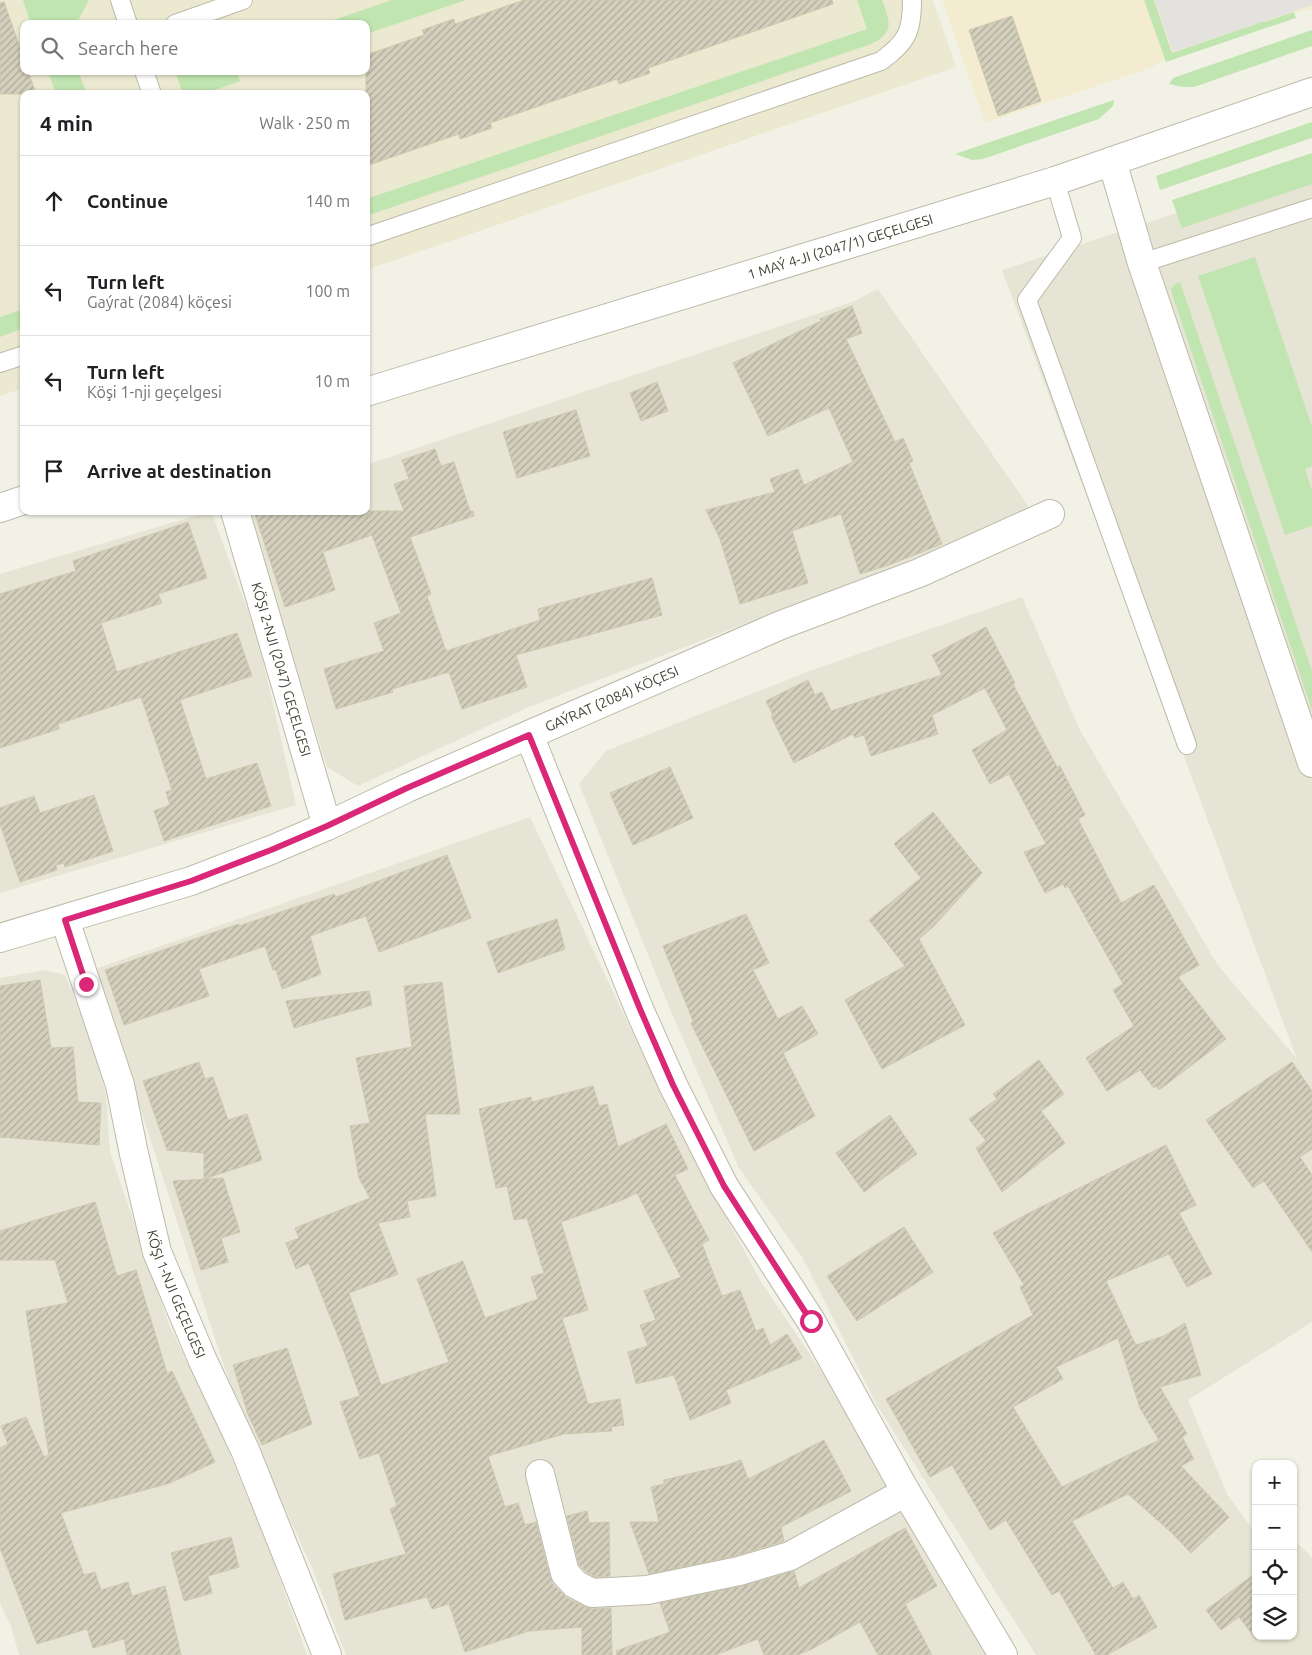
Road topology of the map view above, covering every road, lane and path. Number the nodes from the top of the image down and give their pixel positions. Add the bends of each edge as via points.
1 (120, 0) edge
2 (244, 0) edge
3 (912, 0) edge
4 (127, 20) edge
5 (186, 20) edge
6 (145, 75) edge
7 (151, 90) edge
8 (1312, 92) edge
9 (1112, 161) junction
10 (1055, 181) junction
11 (1312, 208) edge
12 (370, 236) edge
13 (1142, 263) junction
14 (20, 356) edge
15 (0, 363) edge
16 (370, 391) edge
17 (20, 501) edge
18 (0, 508) edge
19 (1050, 514) dead end
20 (236, 515) edge
21 (529, 735) junction
22 (1186, 745) dead end
23 (1312, 763) edge
24 (327, 826) junction
25 (65, 920) junction
26 (0, 938) edge
27 (540, 1474) dead end
28 (906, 1492) junction
29 (327, 1655) edge
30 (1003, 1655) edge

1 - 4 lane
2 - 5 lane
3 - 12 lane via 912,23 904,40 880,61
6 - 7 lane
8 - 9 street, 1 MAÝ 4-JI (2047/1) GEÇELGESI
9 - 10 street, 1 MAÝ 4-JI (2047/1) GEÇELGESI
9 - 13 street
10 - 16 street, 1 MAÝ 4-JI (2047/1) GEÇELGESI
10 - 22 lane via 1072,238 1027,300
11 - 13 lane
13 - 23 street
14 - 15 lane
17 - 18 street
19 - 21 street, GAÝRAT (2084) KÖÇESI via 919,573 780,625
20 - 24 street, KÖŞI 2-NJI (2047) GEÇELGESI
21 - 24 street, GAÝRAT (2084) KÖÇESI
21 - 28 street via 673,1085 724,1186 811,1321
24 - 25 street, GAÝRAT (2084) KÖÇESI via 191,881
25 - 26 street, GAÝRAT (2084) KÖÇESI
25 - 29 street, KÖŞI 1-NJI GEÇELGESI via 120,1085 157,1252 245,1450
27 - 28 street via 565,1573 574,1584 592,1593 647,1590 739,1571 790,1556
28 - 30 street

